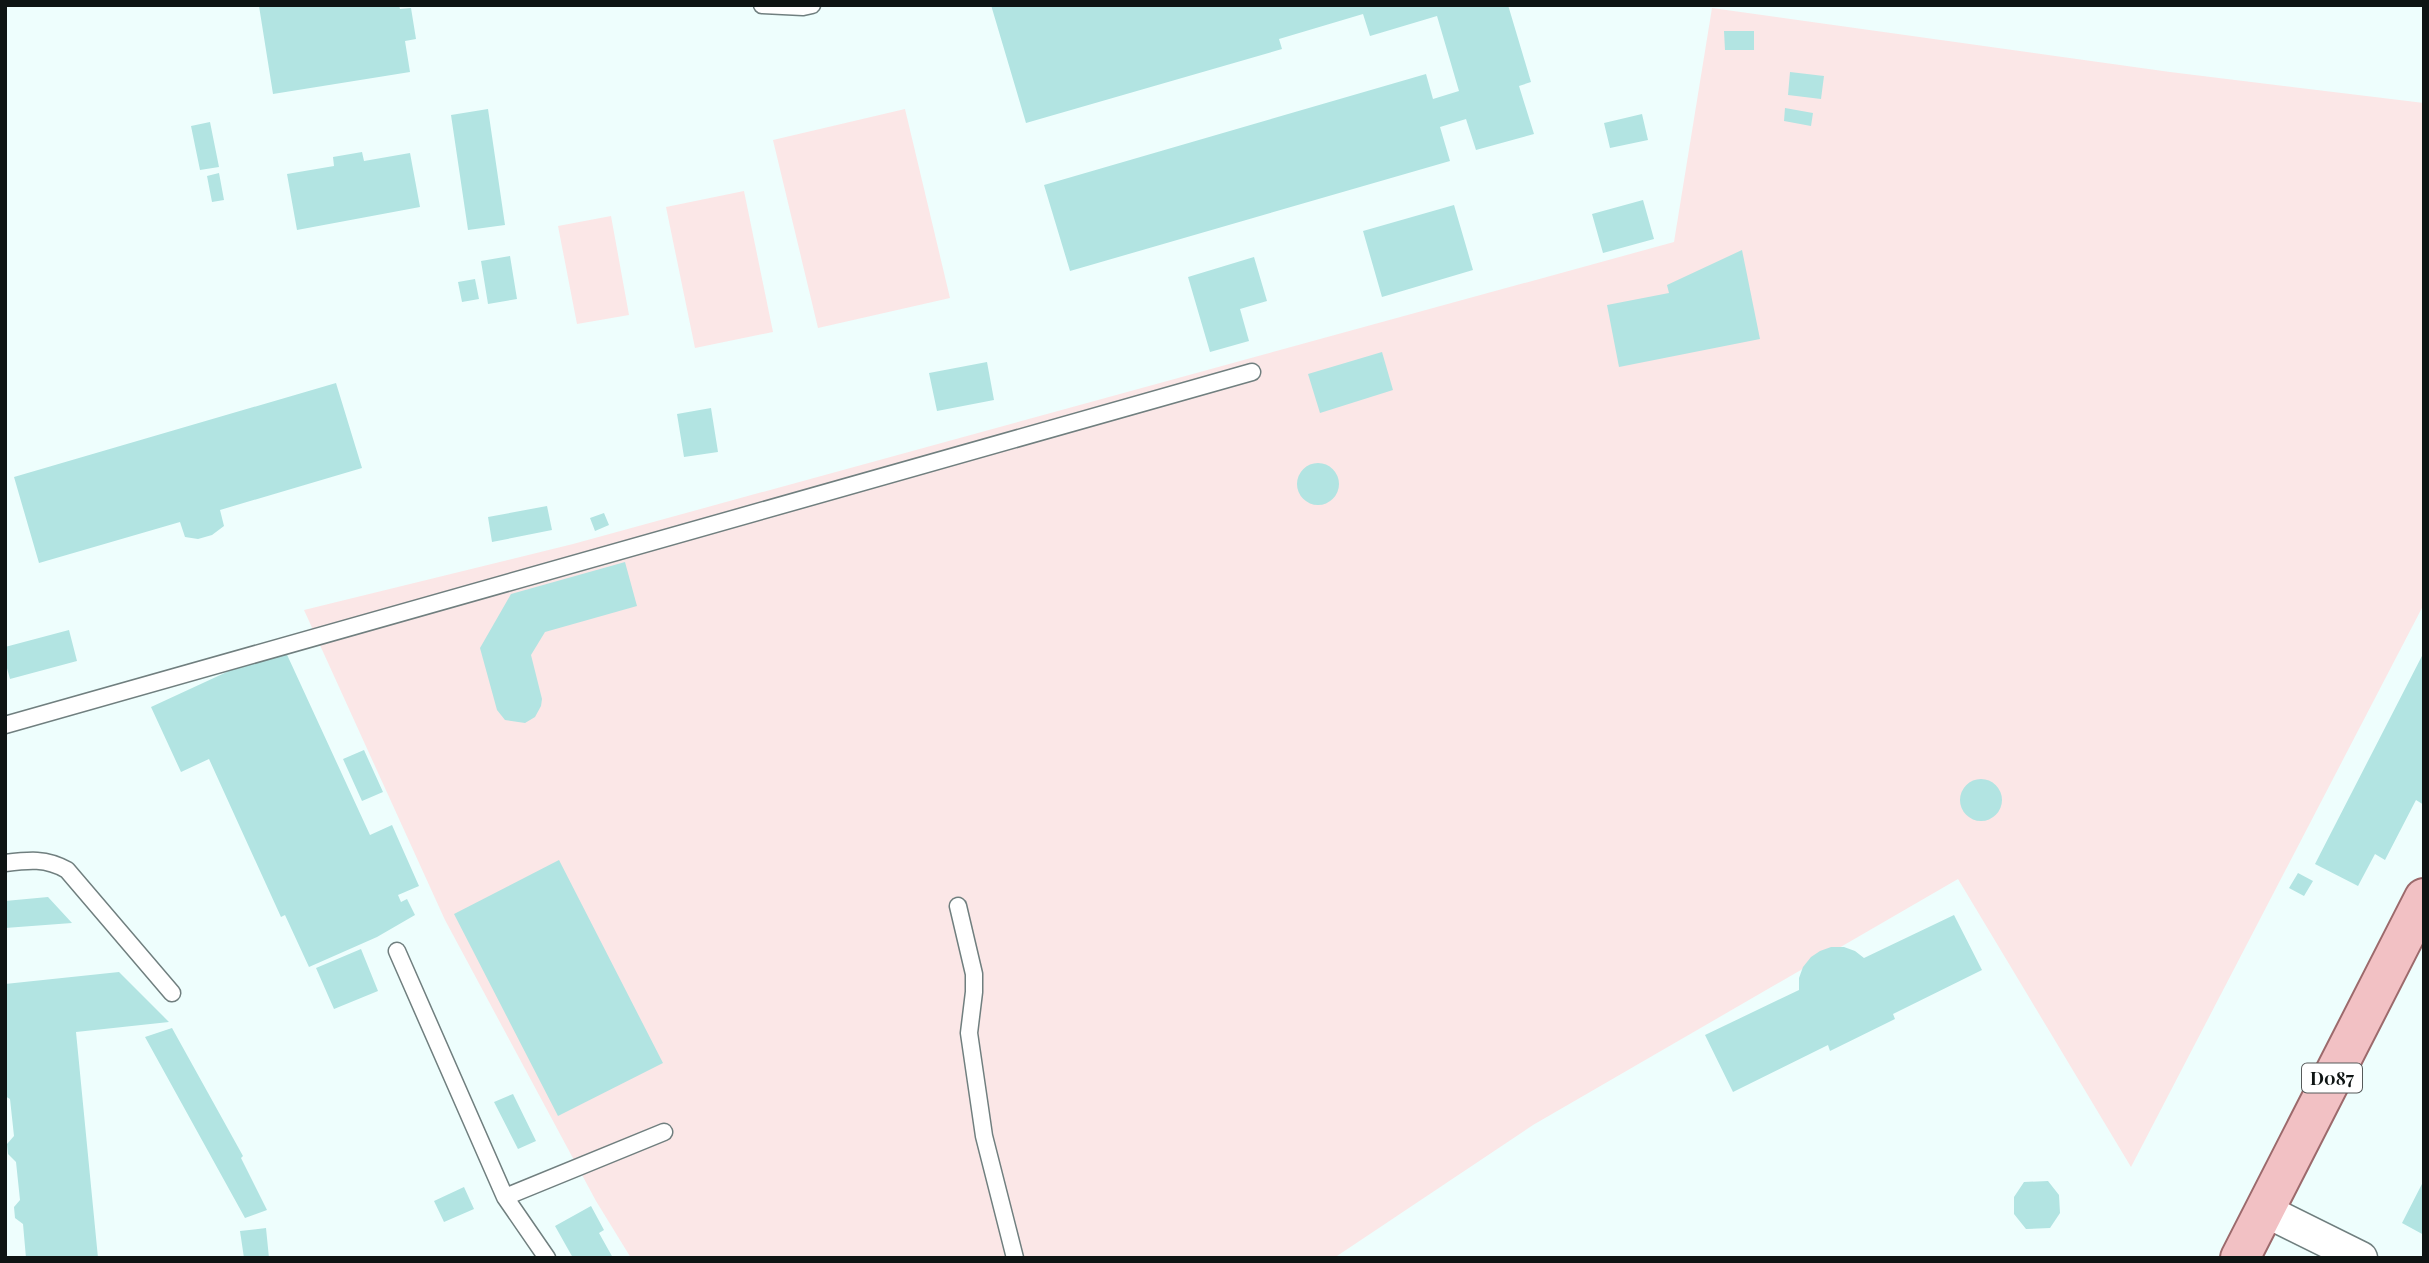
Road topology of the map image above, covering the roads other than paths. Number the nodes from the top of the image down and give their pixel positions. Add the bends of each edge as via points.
1 (762, 5) edge
2 (812, 5) edge
3 (1252, 372) dead end
4 (5, 725) edge
5 (5, 863) edge
6 (2424, 898) edge
7 (958, 906) dead end
8 (397, 951) dead end
9 (172, 993) dead end
10 (664, 1132) dead end
11 (505, 1197) junction
12 (2264, 1210) junction
13 (547, 1258) edge
14 (1016, 1258) edge
15 (2240, 1258) edge
16 (2361, 1258) edge

1 - 2 lane
3 - 4 lane
5 - 9 lane via 36,859 67,870
6 - 12 main road, D087
7 - 14 lane via 974,974 969,1033 984,1136
8 - 11 lane
10 - 11 lane
11 - 13 lane
12 - 15 main road, D087
12 - 16 street

